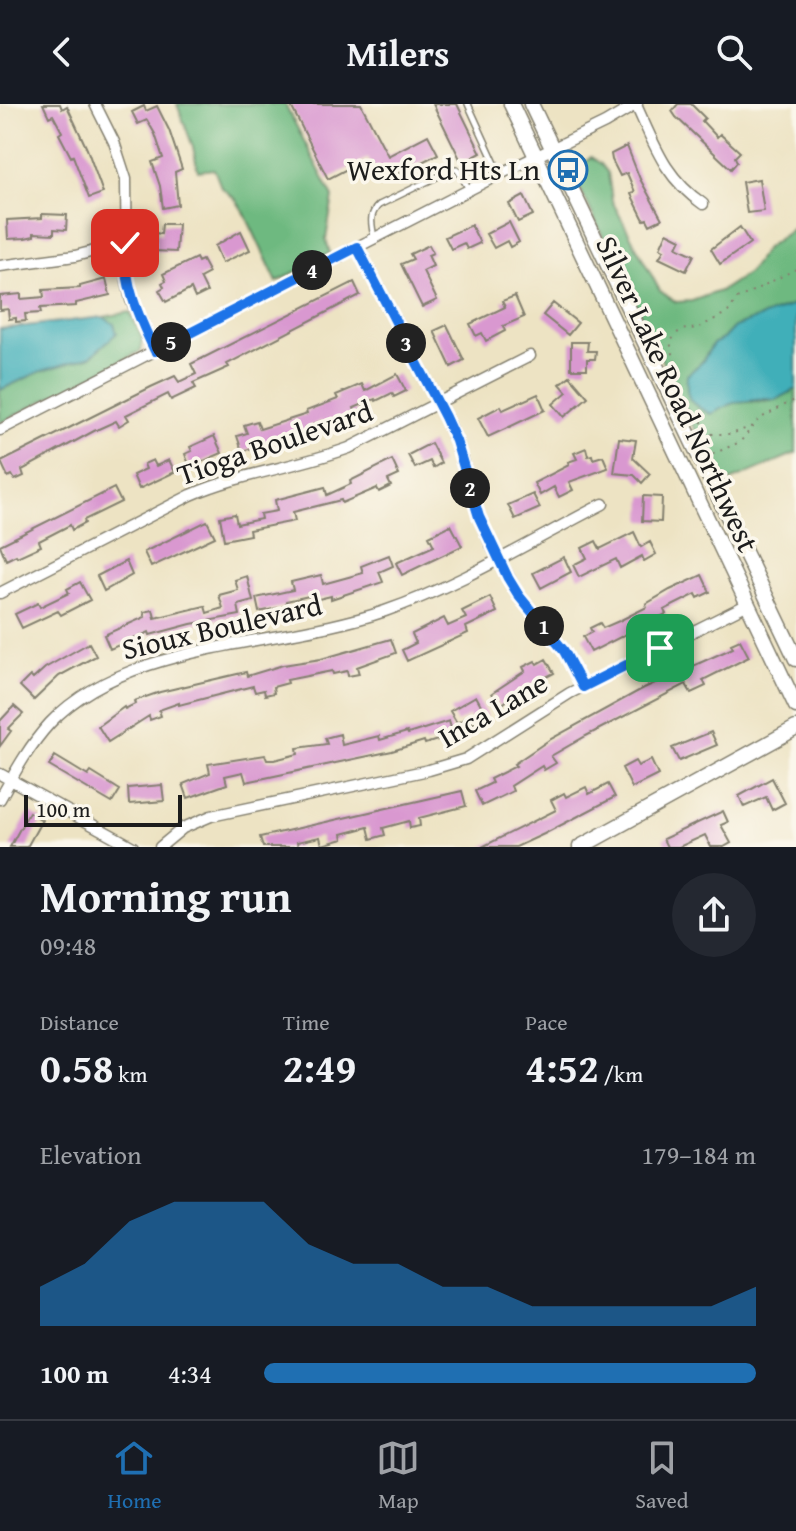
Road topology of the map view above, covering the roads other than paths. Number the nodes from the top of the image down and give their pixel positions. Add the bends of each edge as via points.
1 (95, 104) edge
2 (468, 104) edge
3 (511, 104) edge
4 (531, 104) edge
5 (636, 104) edge
6 (552, 150) junction
7 (536, 157) junction
8 (500, 174) junction
9 (469, 190) junction
10 (703, 204) dead end
11 (374, 238) junction
12 (125, 243) junction
13 (357, 247) junction
14 (0, 266) edge
15 (155, 351) junction
16 (530, 356) dead end
17 (438, 404) junction
18 (0, 430) edge
19 (603, 504) dead end
20 (498, 558) junction
21 (0, 593) edge
22 (748, 604) junction
23 (796, 659) edge
24 (583, 687) junction
25 (796, 706) edge
26 (796, 728) edge
27 (0, 774) edge
28 (11, 780) junction
29 (0, 799) edge
30 (133, 847) edge
31 (160, 847) edge
32 (580, 847) edge

1 - 12 street via 126,179
2 - 8 lane
3 - 7 main road, Silver Lake Road Northwest
4 - 6 main road
5 - 6 street
5 - 10 street via 670,176
6 - 7 street
6 - 23 main road
7 - 8 street
7 - 22 main road, Silver Lake Road Northwest
8 - 9 street
9 - 11 street
9 - 11 lane via 453,169 379,205 371,218
11 - 13 street
12 - 14 street
12 - 15 street via 131,300
13 - 15 street
13 - 17 street
15 - 18 street
16 - 17 street, Tioga Boulevard
17 - 20 street
17 - 21 street, Tioga Boulevard via 336,453 191,495
19 - 20 street, Sioux Boulevard
20 - 24 street
20 - 28 street, Sioux Boulevard via 385,611 166,660 118,676 51,722
22 - 24 street, Inca Lane
22 - 25 main road, Silver Lake Road Northwest
24 - 31 street, Inca Lane via 466,759 211,816 183,828
26 - 32 main road
27 - 28 street
28 - 29 street, Sioux Boulevard
28 - 30 street

